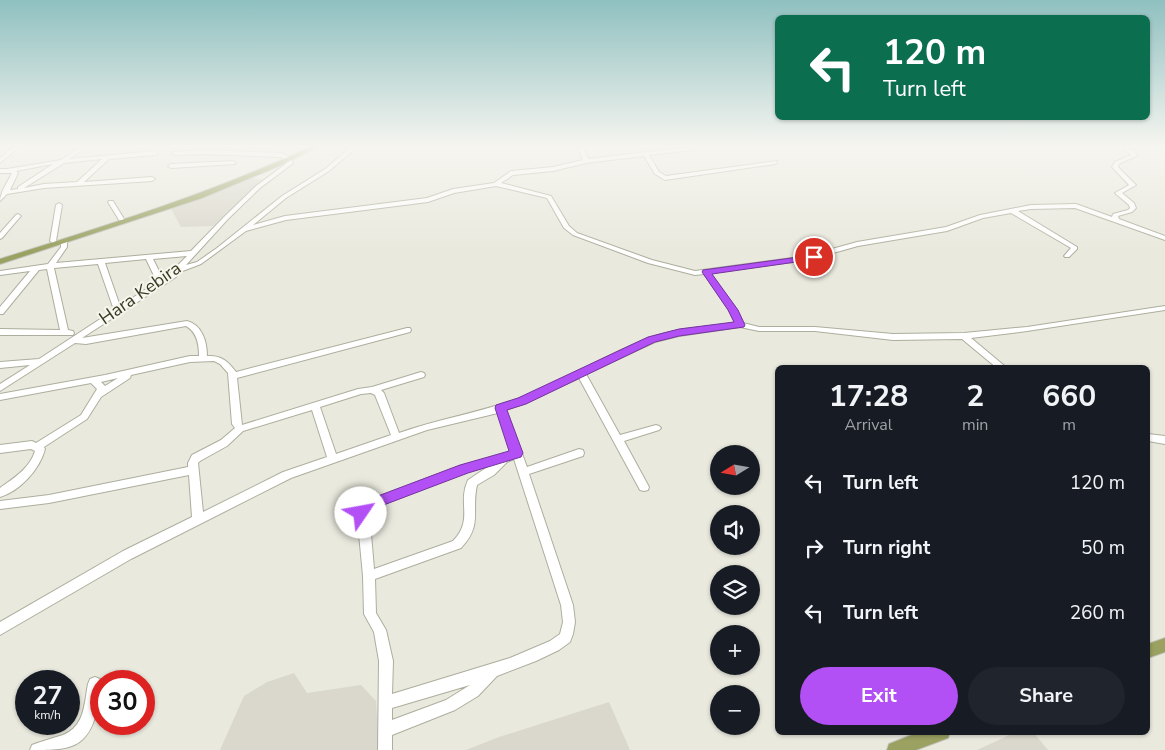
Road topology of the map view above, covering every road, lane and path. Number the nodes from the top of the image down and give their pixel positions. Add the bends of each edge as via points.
1 (11, 182) edge
2 (28, 182) edge
3 (97, 182) edge
4 (233, 182) edge
5 (234, 182) edge
6 (263, 182) edge
7 (308, 182) edge
8 (499, 182) edge
9 (1130, 182) edge
10 (79, 183) joint
11 (496, 184) junction
12 (17, 189) junction
13 (211, 190) junction
14 (6, 193) junction
15 (0, 199) edge
16 (111, 202) dead end
17 (59, 205) dead end
18 (1011, 210) junction
19 (18, 216) dead end
20 (122, 219) junction
21 (1116, 221) junction
22 (246, 229) junction
23 (0, 237) edge
24 (1165, 238) edge
25 (53, 241) junction
26 (64, 241) junction
27 (193, 253) junction
28 (148, 256) junction
29 (1067, 256) dead end
30 (0, 260) edge
31 (101, 262) junction
32 (50, 266) junction
33 (37, 267) junction
34 (178, 271) junction
35 (706, 272) junction
36 (0, 273) edge
37 (161, 283) junction
38 (1165, 308) edge
39 (118, 311) junction
40 (0, 312) edge
41 (740, 325) junction
42 (407, 330) dead end
43 (0, 332) edge
44 (64, 333) junction
45 (82, 333) junction
46 (964, 336) junction
47 (72, 340) junction
48 (203, 358) junction
49 (39, 361) junction
50 (0, 365) edge
51 (999, 365) edge
52 (134, 372) junction
53 (581, 373) junction
54 (422, 374) dead end
55 (232, 376) junction
56 (94, 380) junction
57 (0, 388) edge
58 (372, 390) junction
59 (100, 394) junction
60 (0, 396) edge
61 (315, 406) junction
62 (501, 408) junction
63 (240, 428) junction
64 (656, 428) dead end
65 (396, 436) junction
66 (1150, 438) edge
67 (618, 439) junction
68 (1165, 440) edge
69 (38, 446) junction
70 (0, 449) edge
71 (516, 453) junction
72 (579, 453) dead end
73 (333, 459) junction
74 (503, 459) junction
75 (193, 470) junction
76 (523, 472) junction
77 (644, 487) dead end
78 (0, 493) edge
79 (0, 505) edge
80 (198, 520) junction
81 (369, 576) junction
82 (0, 629) edge
83 (1165, 645) edge
84 (1150, 650) edge
85 (494, 669) junction
86 (386, 703) junction
87 (90, 709) edge
88 (386, 730) junction
89 (934, 735) edge
90 (37, 750) edge
91 (385, 750) edge
92 (895, 750) edge

1 - 14 street
2 - 12 street
3 - 10 street
4 - 13 main road
5 - 13 main road
6 - 27 street, Hara Kebira
7 - 22 street via 284,197
8 - 11 street
9 - 21 street via 1133,185 1118,193 1134,208 1115,215
10 - 12 street
11 - 22 street via 453,191 420,202 285,218
11 - 35 street via 549,197 566,227 583,238 671,268
12 - 14 street
13 - 20 main road
13 - 26 main road
14 - 15 street
16 - 20 street
17 - 25 street
18 - 21 street via 1071,206
18 - 29 street via 1076,248
18 - 35 street via 947,229 856,244 808,258
19 - 23 street
20 - 25 main road
21 - 24 street
22 - 34 street via 206,259
25 - 30 main road
26 - 30 main road
26 - 32 street via 64,247
27 - 28 street
27 - 34 street, Hara Kebira
28 - 31 street
28 - 37 street
31 - 32 street
31 - 39 street
32 - 33 street
32 - 44 street
33 - 36 street
33 - 40 street
34 - 37 street, Hara Kebira
35 - 41 street
37 - 39 street, Hara Kebira
38 - 46 street via 1027,330
39 - 45 street, Hara Kebira
41 - 46 street via 759,329 815,329 893,337
41 - 53 street via 652,340
42 - 55 street
43 - 44 street
44 - 45 street
45 - 47 street, Hara Kebira
46 - 51 street
47 - 48 street via 86,341 187,323 193,326 201,340
47 - 49 street, Hara Kebira
48 - 52 street
48 - 55 street via 223,362
49 - 50 street
49 - 57 street, Hara Kebira
52 - 56 street
52 - 59 street
53 - 62 street
53 - 67 street
54 - 58 street
55 - 63 street
56 - 59 street via 101,385
56 - 60 street
58 - 61 street
58 - 65 street via 379,393
59 - 69 street via 84,417
61 - 63 street
61 - 73 street
62 - 65 street
62 - 71 street
63 - 75 street via 224,443 196,458
64 - 67 street
65 - 73 street
66 - 68 street
67 - 77 street
69 - 70 street
69 - 78 street via 34,464
71 - 74 street
71 - 76 street
72 - 76 street
73 - 80 street via 287,475
74 - 81 street via 472,483 468,531 457,545
74 - 81 street via 472,466 367,506 360,518
75 - 79 street via 49,499
75 - 80 street
76 - 85 street via 559,576 569,625 564,640 555,646
80 - 82 street via 127,555
81 - 86 street via 370,614 380,630 386,661
83 - 84 main road
85 - 86 street
85 - 88 street via 473,692 450,705
86 - 88 street
87 - 90 street via 84,731 69,740
88 - 91 street
89 - 92 main road

